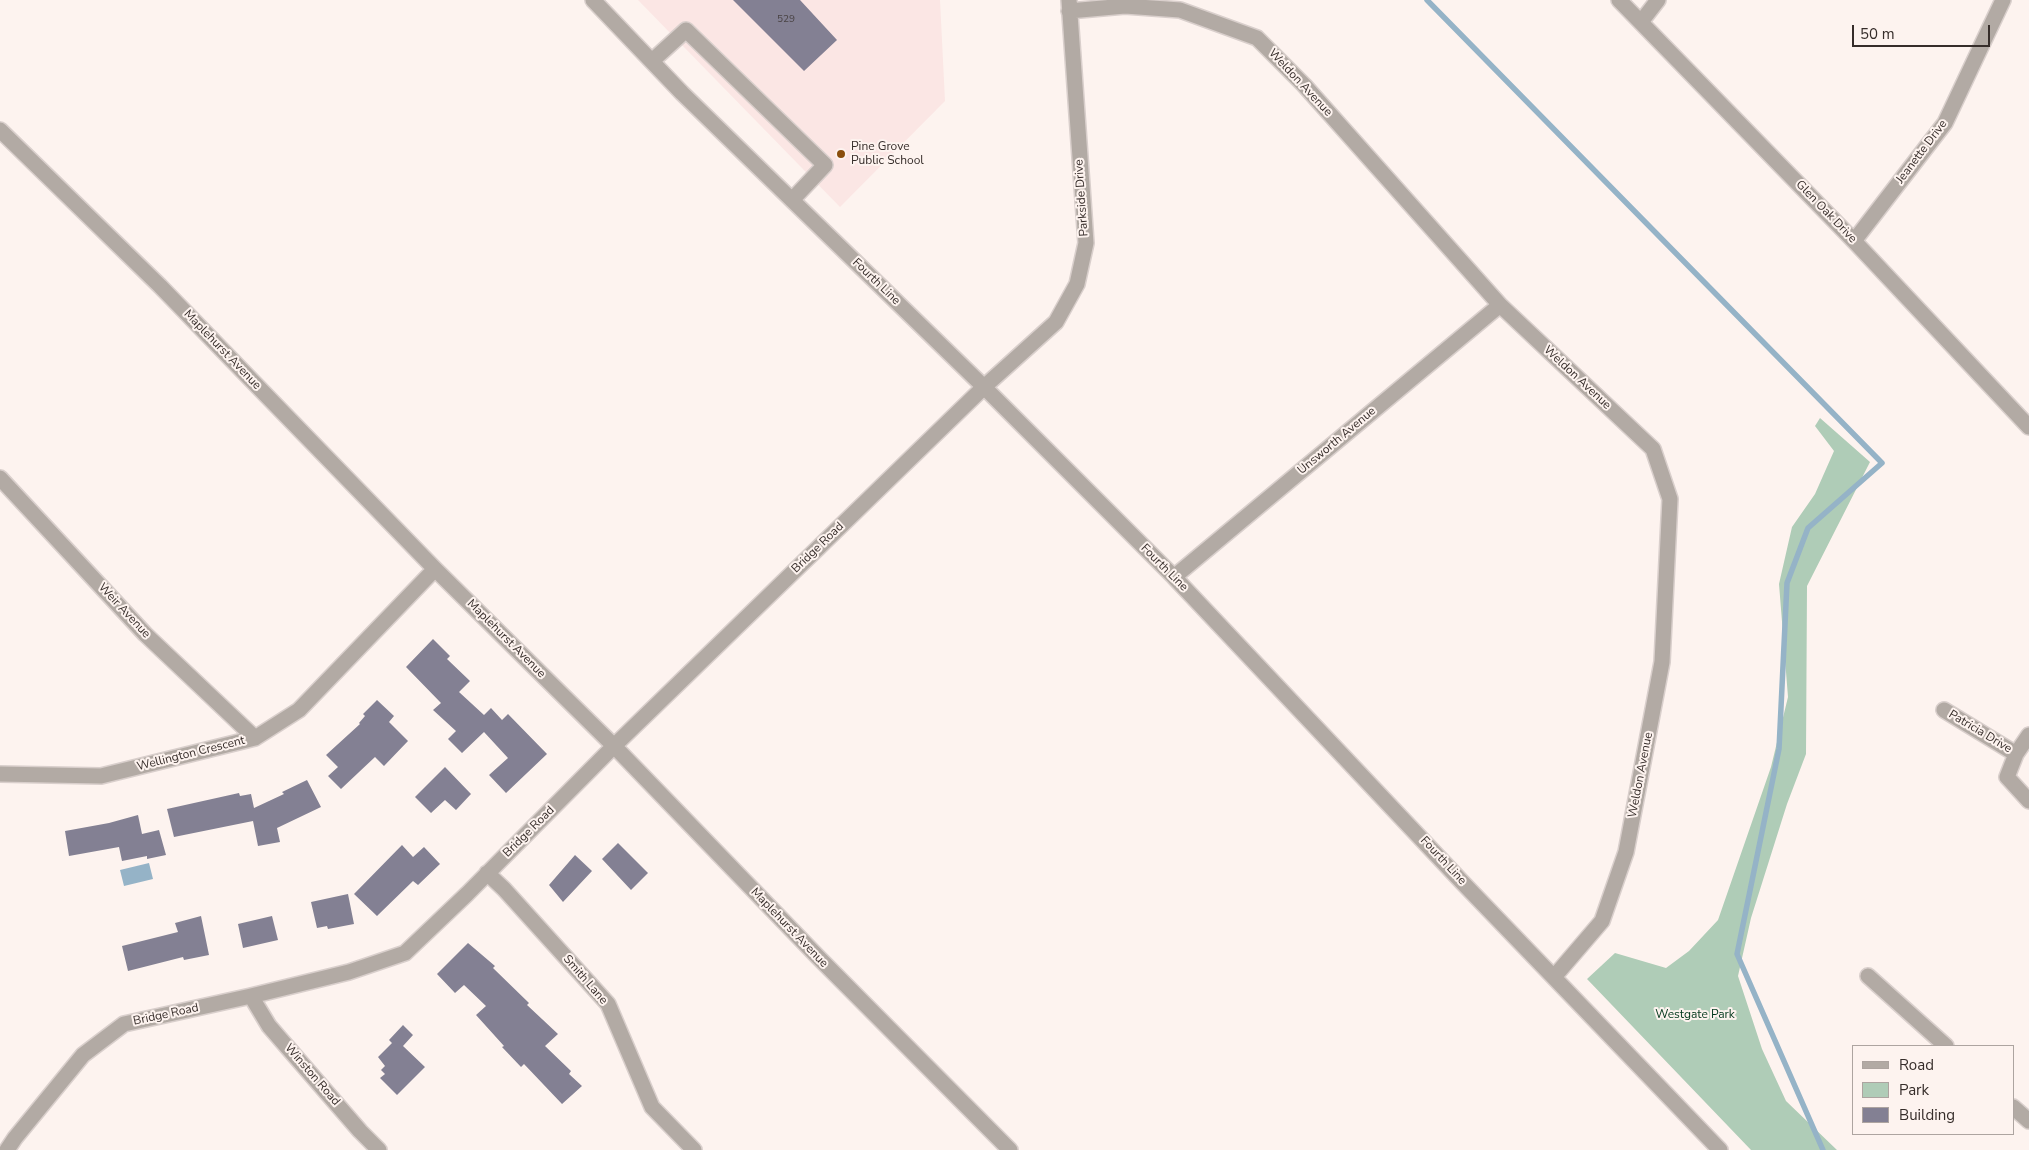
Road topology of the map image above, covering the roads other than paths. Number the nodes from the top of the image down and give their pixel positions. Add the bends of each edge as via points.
1 (593, 0) edge
2 (1619, 0) edge
3 (1658, 0) edge
4 (2003, 0) edge
5 (1069, 6) edge
6 (1641, 22) junction
7 (652, 61) junction
8 (0, 130) edge
9 (792, 200) junction
10 (1854, 241) junction
11 (1500, 305) junction
12 (984, 387) junction
13 (2029, 427) edge
14 (0, 478) edge
15 (435, 569) junction
16 (1174, 577) junction
17 (1944, 710) dead end
18 (2029, 735) edge
19 (256, 738) junction
20 (614, 746) junction
21 (2016, 754) junction
22 (0, 774) edge
23 (2029, 802) edge
24 (487, 873) junction
25 (1868, 976) dead end
26 (1554, 977) junction
27 (251, 996) junction
28 (1945, 1045) edge
29 (2014, 1108) edge
30 (2029, 1121) edge
31 (7, 1150) edge
32 (379, 1150) edge
33 (694, 1150) edge
34 (1010, 1150) edge
35 (1720, 1150) edge

1 - 7 street, Fourth Line
2 - 6 street, Glen Oak Drive
3 - 6 street
4 - 10 street, Jeanette Drive via 1945,123
5 - 11 street, Weldon Avenue via 1180,10 1257,38 1304,85
5 - 12 street, Parkside Drive via 1086,243 1077,284 1056,322
6 - 10 street, Glen Oak Drive
7 - 9 street, Fourth Line
7 - 9 street via 686,30 825,165
8 - 15 street, Maplehurst Avenue via 167,293
9 - 12 street, Fourth Line
10 - 13 street, Glen Oak Drive
11 - 16 street, Unsworth Avenue
11 - 26 street, Weldon Avenue via 1653,449 1670,499 1662,662 1626,852 1602,921
12 - 16 street, Fourth Line
12 - 20 street, Bridge Road
14 - 19 street, Weir Avenue via 145,634
15 - 19 street, Wellington Crescent via 299,710
15 - 20 street, Maplehurst Avenue
16 - 26 street, Fourth Line
17 - 21 street, Patricia Drive
18 - 21 street, Patricia Drive
19 - 22 street, Wellington Crescent via 101,776
20 - 24 street, Bridge Road
20 - 34 street, Maplehurst Avenue via 816,956
21 - 23 street, Patricia Drive via 2007,778
24 - 27 street, Bridge Road via 405,953 349,972
24 - 33 street, Smith Lane via 608,1004 652,1106
25 - 28 street
26 - 35 street, Fourth Line
27 - 31 street, Bridge Road via 124,1024 83,1055
27 - 32 street, Winston Road via 269,1026
29 - 30 street

